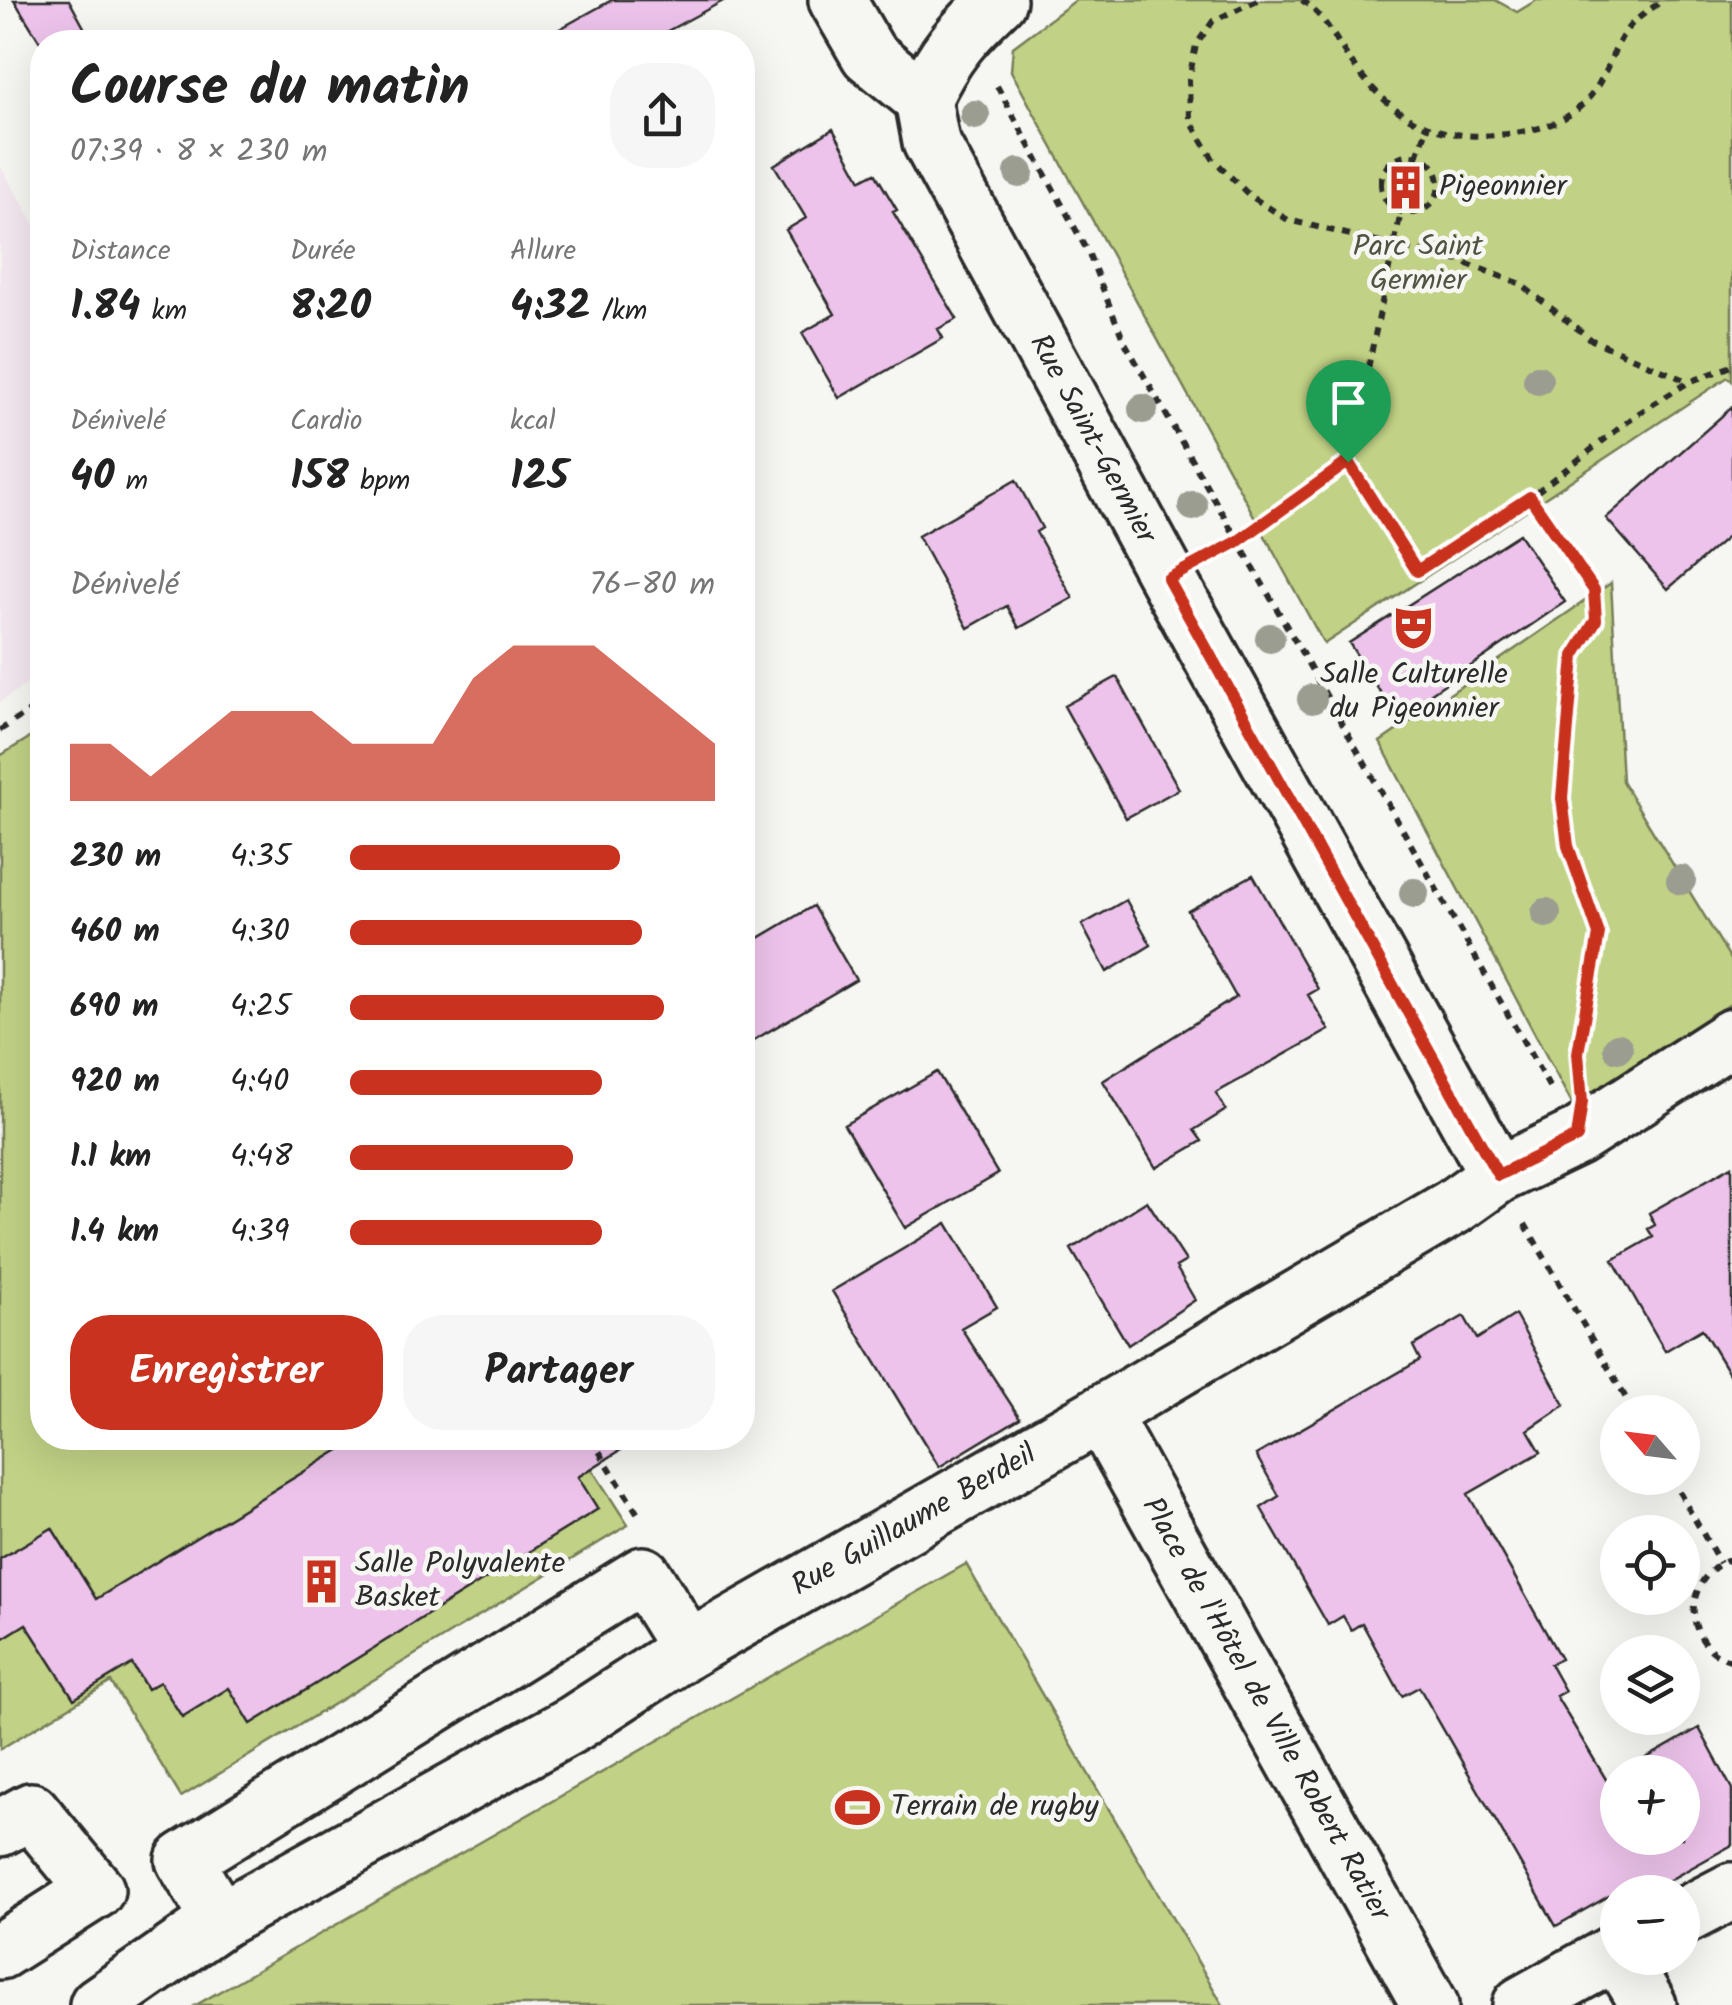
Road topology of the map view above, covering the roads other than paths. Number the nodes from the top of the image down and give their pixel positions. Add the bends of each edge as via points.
1 (837, 0) edge
2 (998, 0) edge
3 (933, 79) junction
4 (1732, 1038) edge
5 (1498, 1175) junction
6 (1101, 1414) junction
7 (689, 1650) junction
8 (0, 1828) edge
9 (1732, 1891) edge
10 (1700, 1908) edge
11 (220, 1920) junction
12 (0, 1951) edge
13 (1600, 1963) edge
14 (1631, 1975) edge
15 (98, 2005) edge
16 (1430, 2005) edge
17 (1521, 2005) edge
18 (1648, 2005) edge

1 - 3 street via 868,55
2 - 3 street via 964,31
3 - 5 street, Rue Saint-Germier via 931,142
4 - 5 street, Rue Guillaume Berdeil via 1577,1137
5 - 6 street, Rue Guillaume Berdeil via 1453,1208
6 - 7 street, Rue Guillaume Berdeil
6 - 16 street, Place de l'Hôtel de Ville Robert Ratier
7 - 11 street, Rue Guillaume Berdeil via 574,1723
7 - 11 street via 643,1575 184,1860
8 - 12 street via 31,1811 96,1890
9 - 10 street
11 - 15 street, Rue Guillaume Berdeil
13 - 17 street
14 - 18 street

